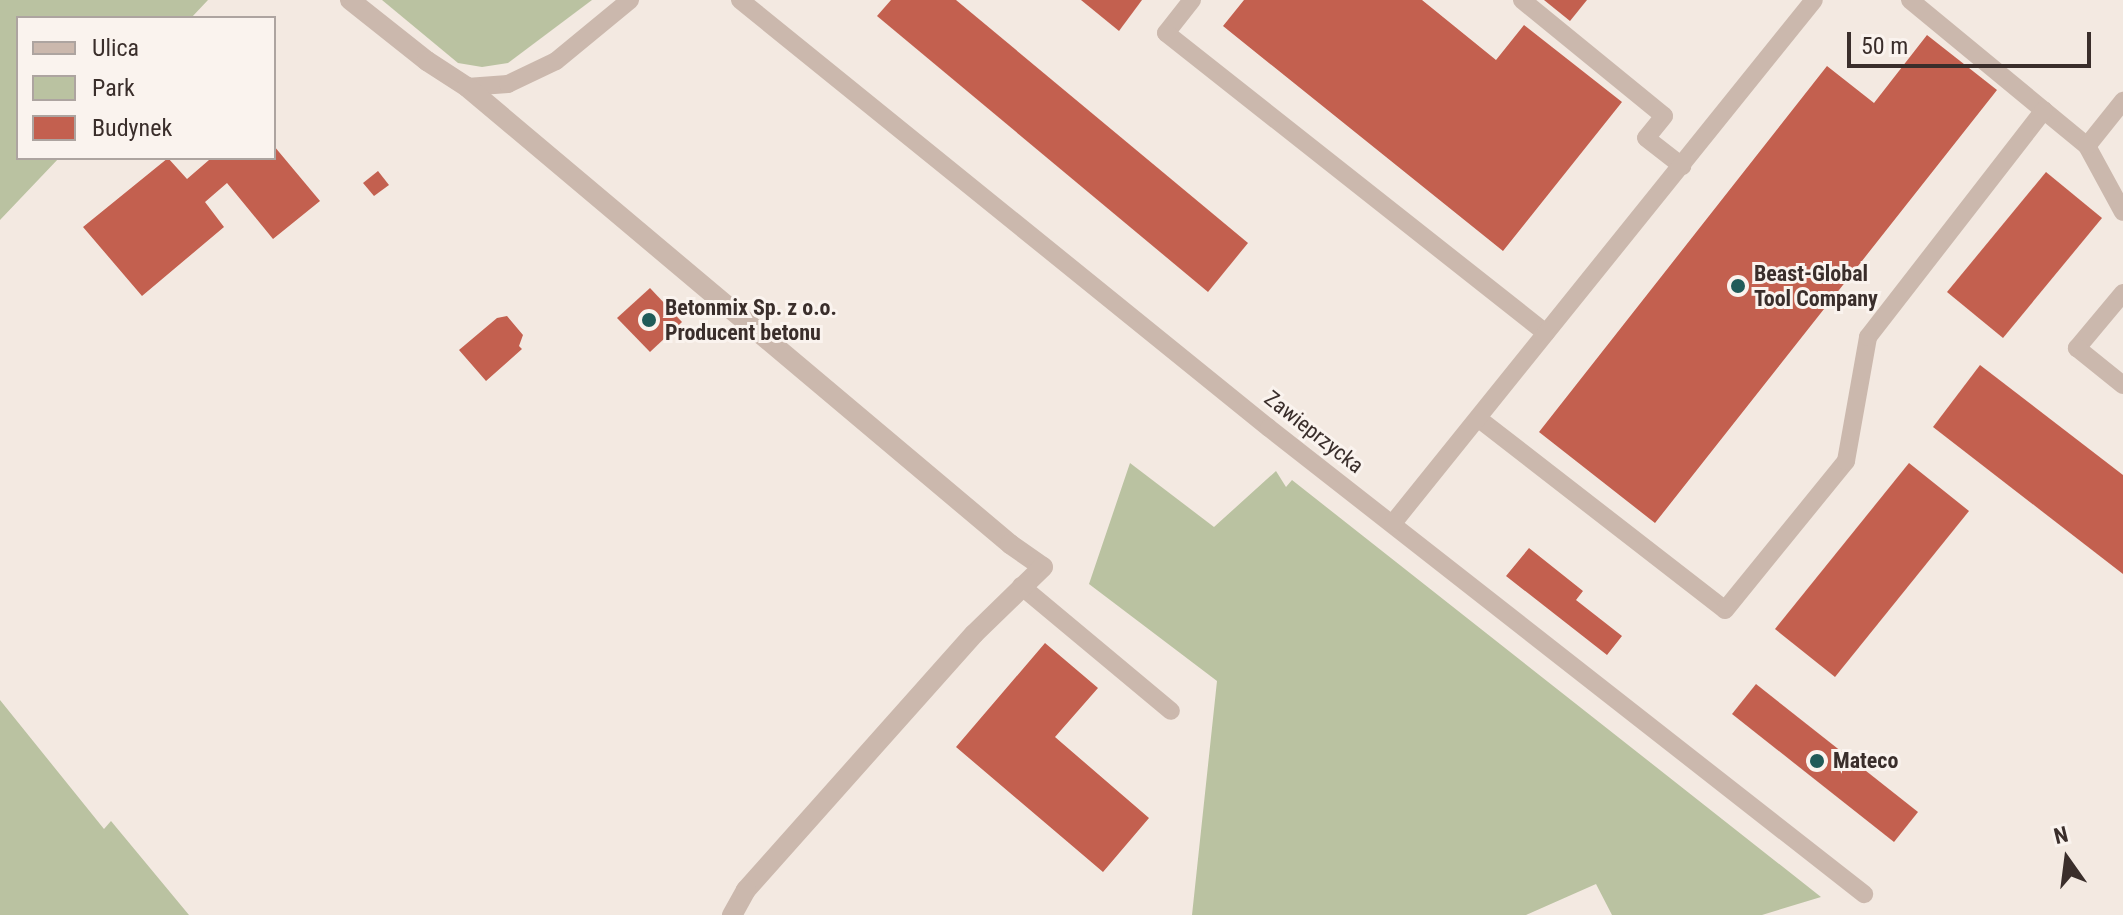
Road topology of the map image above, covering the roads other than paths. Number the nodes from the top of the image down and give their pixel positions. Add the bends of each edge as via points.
1 (350, 0) edge
2 (630, 0) edge
3 (740, 0) edge
4 (1192, 0) edge
5 (1522, 0) edge
6 (1814, 0) edge
7 (1910, 0) edge
8 (467, 87) junction
9 (2123, 101) edge
10 (2044, 110) junction
11 (2087, 146) junction
12 (1682, 166) junction
13 (2123, 212) edge
14 (2123, 293) edge
15 (1546, 333) junction
16 (2123, 385) edge
17 (1479, 419) junction
18 (1393, 523) junction
19 (1021, 586) junction
20 (1171, 711) dead end
21 (1864, 894) dead end
22 (732, 915) edge

1 - 8 street
2 - 8 lane via 556,61 508,84
3 - 18 lane, Zawieprzycka
4 - 15 lane via 1166,33
5 - 12 lane via 1664,116 1646,138
6 - 12 lane
7 - 10 lane
8 - 19 street via 1043,567
9 - 11 lane
10 - 11 lane
10 - 17 lane via 1868,337 1846,461 1725,610
11 - 13 lane
12 - 15 lane
14 - 16 lane via 2077,348
15 - 17 lane
17 - 18 lane
18 - 21 lane, Zawieprzycka
19 - 20 lane
19 - 22 street via 746,890

